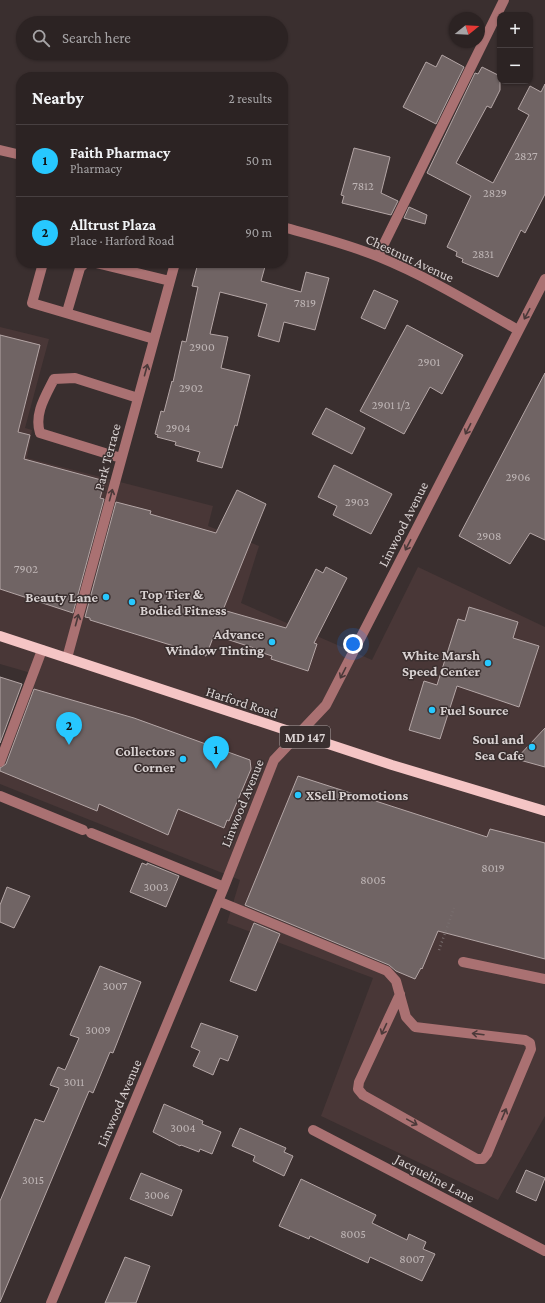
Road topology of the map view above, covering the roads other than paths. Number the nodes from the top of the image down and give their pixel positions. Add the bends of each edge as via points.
1 (504, 0) edge
2 (0, 150) edge
3 (16, 154) edge
4 (288, 228) edge
5 (378, 256) junction
6 (42, 268) edge
7 (80, 268) edge
8 (117, 268) edge
9 (173, 268) edge
10 (545, 279) edge
11 (170, 281) junction
12 (67, 312) junction
13 (518, 330) junction
14 (154, 339) junction
15 (138, 398) junction
16 (121, 458) junction
17 (0, 636) edge
18 (42, 650) junction
19 (67, 658) junction
20 (298, 735) junction
21 (0, 762) edge
22 (0, 796) edge
23 (545, 811) edge
24 (224, 888) junction
25 (218, 901) junction
26 (463, 962) dead end
27 (545, 979) edge
28 (400, 994) junction
29 (313, 1130) dead end
30 (545, 1251) edge
31 (51, 1303) edge

1 - 5 street
2 - 3 street
4 - 5 street, Chestnut Avenue
5 - 13 street, Chestnut Avenue via 426,278
6 - 12 street via 32,303
7 - 12 street
8 - 11 street
9 - 11 street, Park Terrace
10 -> 13 street, Linwood Avenue
11 - 14 street, Park Terrace
12 - 14 street
13 -> 20 street, Linwood Avenue via 326,705
15 -> 14 street, Park Terrace
15 - 16 street, Park Terrace
15 - 16 street via 75,378 54,379 43,401 37,423 40,434
19 -> 16 street, Park Terrace
17 - 18 main road, Harford Road / MD 147
18 - 19 main road, Harford Road / MD 147
18 - 21 street
19 - 20 main road, Harford Road / MD 147
20 - 23 main road, Harford Road / MD 147
20 - 24 street, Linwood Avenue via 274,760
22 - 24 street
24 - 25 street, Linwood Avenue
25 - 28 street via 387,971 396,981
25 - 31 street, Linwood Avenue
26 - 27 street
28 -> 28 street via 358,1089 363,1095 478,1159 483,1159 532,1049 530,1043 525,1040 415,1027 406,1018
29 - 30 street, Jacqueline Lane

